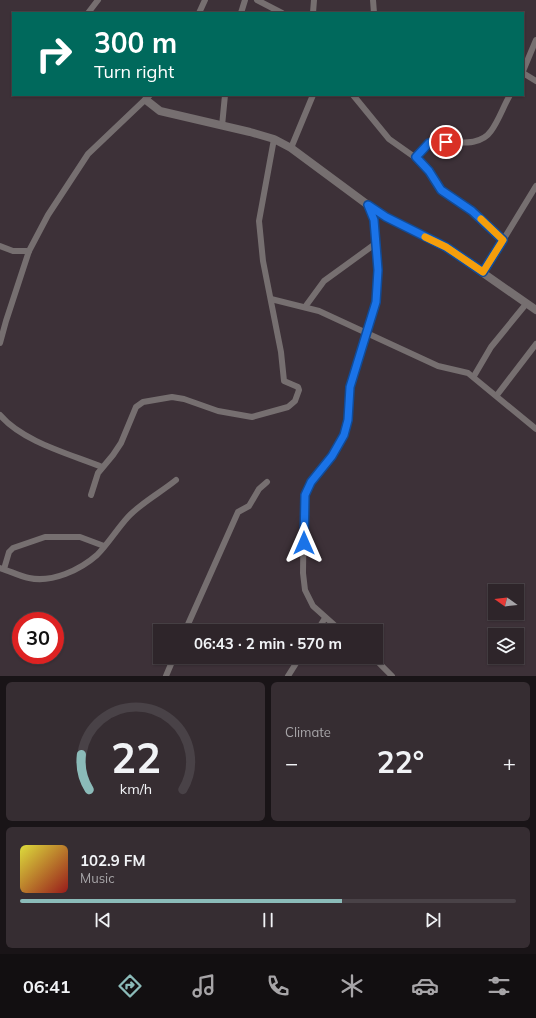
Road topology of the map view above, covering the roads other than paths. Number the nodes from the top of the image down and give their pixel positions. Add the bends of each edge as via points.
1 (98, 0) edge
2 (205, 0) edge
3 (245, 0) edge
4 (257, 0) edge
5 (314, 0) edge
6 (373, 0) edge
7 (89, 12) edge
8 (199, 12) edge
9 (241, 12) edge
10 (280, 12) edge
11 (313, 12) edge
12 (374, 12) edge
13 (536, 40) edge
14 (524, 70) edge
15 (524, 73) edge
16 (536, 81) edge
17 (225, 96) edge
18 (313, 96) edge
19 (354, 96) edge
20 (509, 96) edge
21 (148, 98) edge
22 (222, 126) junction
23 (274, 139) junction
24 (291, 148) junction
25 (416, 157) junction
26 (536, 186) edge
27 (368, 205) junction
28 (503, 240) junction
29 (375, 244) junction
30 (0, 246) edge
31 (29, 251) junction
32 (483, 272) junction
33 (271, 299) junction
34 (526, 304) junction
35 (305, 307) junction
36 (536, 310) edge
37 (367, 334) junction
38 (0, 343) edge
39 (536, 344) edge
40 (474, 376) junction
41 (497, 395) junction
42 (0, 415) edge
43 (536, 429) edge
44 (102, 467) junction
45 (176, 480) dead end
46 (268, 482) dead end
47 (91, 496) dead end
48 (104, 546) junction
49 (2, 569) edge
50 (325, 618) junction
51 (188, 624) edge
52 (321, 624) edge
53 (332, 624) edge
54 (171, 664) edge
55 (296, 664) edge
56 (380, 664) edge
57 (166, 676) edge
58 (288, 676) edge
59 (392, 676) edge

1 - 7 street
2 - 8 street
3 - 9 street
4 - 10 street
5 - 11 street
6 - 12 street
13 - 14 street
15 - 16 street
17 - 22 street
18 - 24 street
19 - 25 street via 390,139
20 - 25 street via 486,137 471,141 429,143
21 - 22 street via 160,111
21 - 31 street via 88,154 48,215
22 - 23 street
23 - 24 street
23 - 33 street via 259,215 263,261
24 - 27 street
25 - 28 street via 441,190 472,211
26 - 28 street
27 - 29 street via 374,220
27 - 32 street via 386,217 446,247
28 - 32 street
29 - 35 street via 324,281
29 - 37 street via 378,284
30 - 31 street via 12,251
31 - 38 street
32 - 34 street
33 - 35 street
33 - 44 street via 281,352 282,377 284,381 298,387 295,401 288,407 246,417 172,397 143,402 136,406 121,443
34 - 36 street
34 - 40 street via 491,347
35 - 37 street via 331,315
37 - 40 street via 410,351 438,366
37 - 50 street via 350,387 348,420 344,435 332,456 311,482 304,499 306,590 313,606
39 - 41 street
40 - 41 street
41 - 43 street
42 - 44 street via 40,444
44 - 47 street
45 - 48 street via 129,516
46 - 51 street via 259,489 248,506 238,512
48 - 49 street via 84,565 49,578 29,578
48 - 49 street via 80,536 45,537 8,552
50 - 52 street
50 - 53 street
54 - 57 street
55 - 58 street
56 - 59 street

